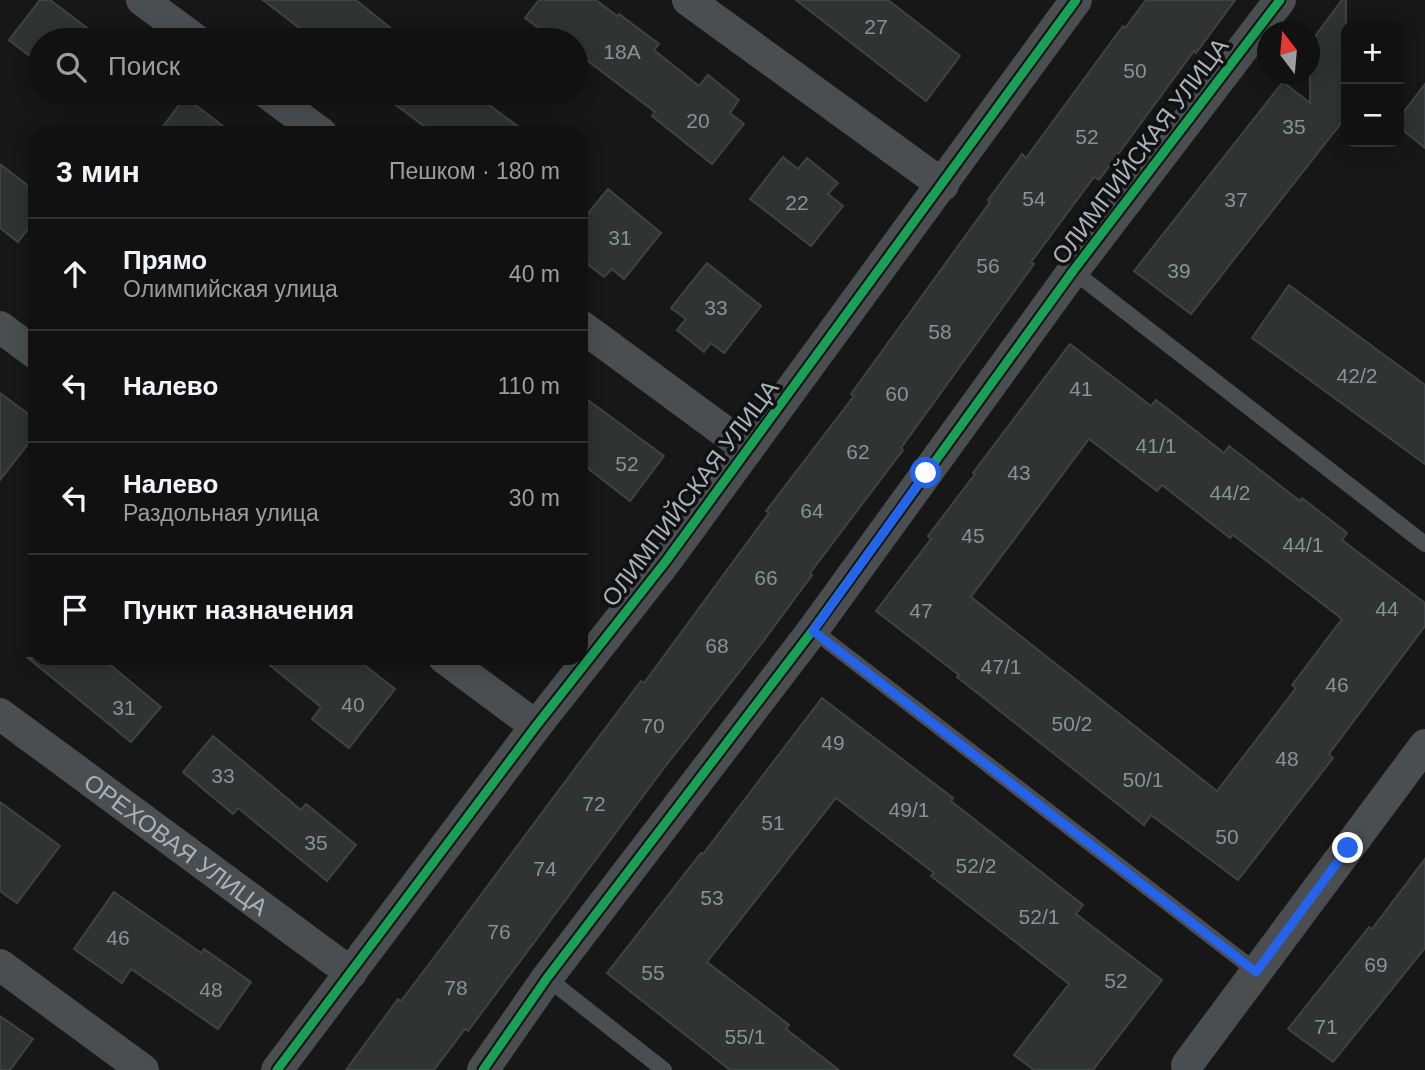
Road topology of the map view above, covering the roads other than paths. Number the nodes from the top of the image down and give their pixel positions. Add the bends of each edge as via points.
1 (142, 0) edge
2 (688, 0) edge
3 (1076, 0) edge
4 (1280, 0) edge
5 (180, 28) edge
6 (283, 105) edge
7 (312, 126) edge
8 (943, 185) junction
9 (1073, 271) junction
10 (0, 327) edge
11 (588, 331) edge
12 (28, 349) edge
13 (748, 449) junction
14 (1425, 544) edge
15 (813, 631) junction
16 (588, 660) edge
17 (453, 665) edge
18 (584, 665) edge
19 (0, 714) edge
20 (536, 726) junction
21 (1425, 745) edge
22 (0, 965) edge
23 (1256, 972) junction
24 (352, 973) junction
25 (547, 978) junction
26 (1186, 1068) edge
27 (143, 1070) edge
28 (277, 1070) edge
29 (483, 1070) edge
30 (664, 1070) edge

1 - 5 street
2 - 8 street
3 - 8 street, ОЛИМПИЙСКАЯ УЛИЦА
4 - 9 street, ОЛИМПИЙСКАЯ УЛИЦА
6 - 7 street
8 - 13 street, ОЛИМПИЙСКАЯ УЛИЦА
9 - 14 lane
9 - 15 street, ОЛИМПИЙСКАЯ УЛИЦА
10 - 12 street
11 - 13 street
13 - 16 street, ОЛИМПИЙСКАЯ УЛИЦА
15 - 23 lane
15 - 25 street, ОЛИМПИЙСКАЯ УЛИЦА
17 - 20 street
18 - 20 street, ОЛИМПИЙСКАЯ УЛИЦА
19 - 24 street, ОРЕХОВАЯ УЛИЦА
20 - 24 street, ОЛИМПИЙСКАЯ УЛИЦА
21 - 23 street
22 - 27 street
23 - 26 street
24 - 28 street, ОЛИМПИЙСКАЯ УЛИЦА
25 - 29 street, ОЛИМПИЙСКАЯ УЛИЦА
25 - 30 lane

